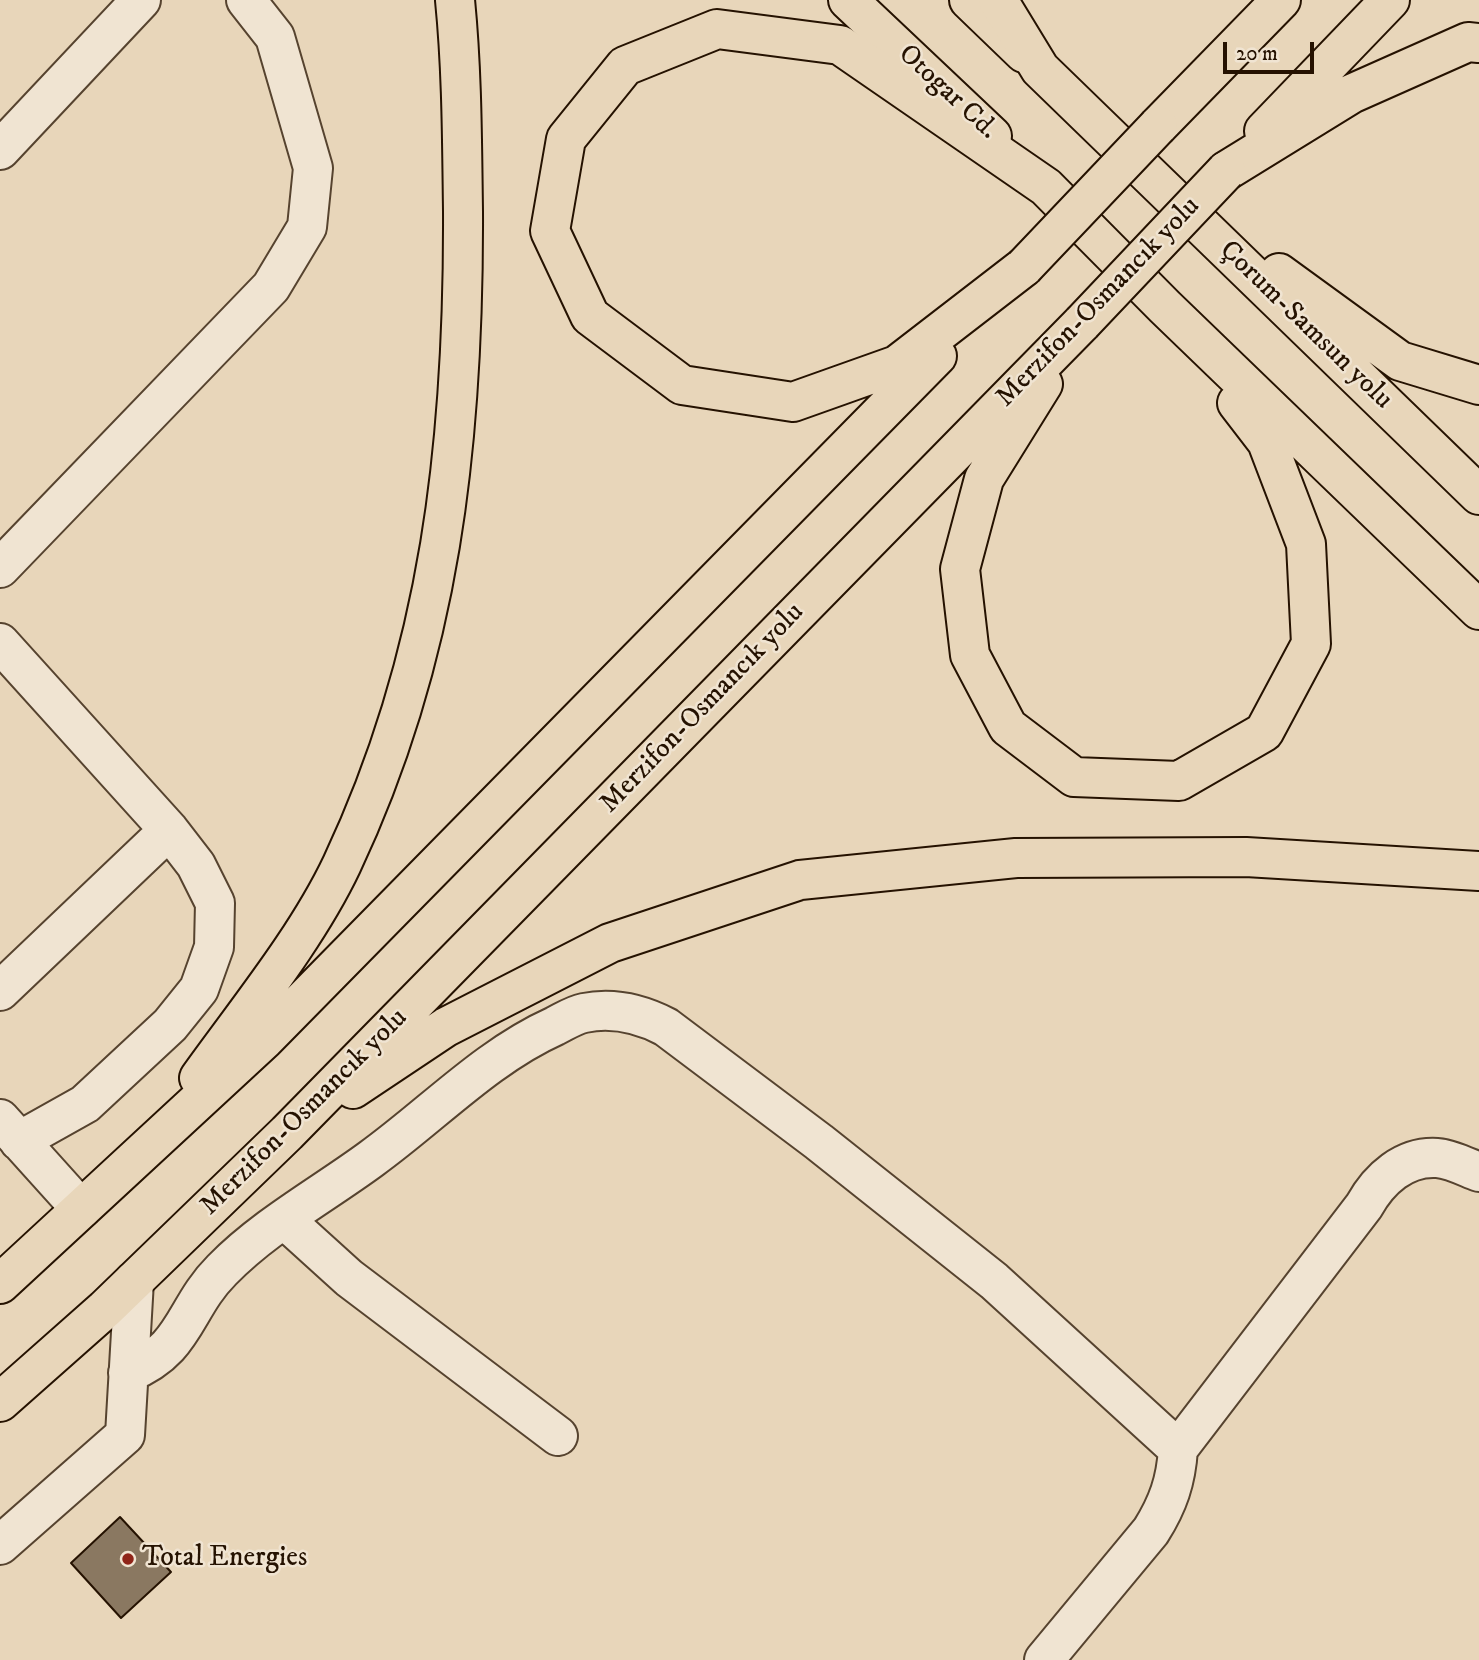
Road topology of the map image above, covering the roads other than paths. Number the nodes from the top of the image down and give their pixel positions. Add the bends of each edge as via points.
1 (141, 0) edge
2 (247, 0) edge
3 (455, 0) edge
4 (849, 0) edge
5 (969, 0) edge
6 (998, 0) edge
7 (1250, 0) edge
8 (1281, 0) edge
9 (1390, 0) edge
10 (1479, 43) edge
11 (1040, 69) junction
12 (1158, 126) junction
13 (0, 149) edge
14 (1226, 171) junction
15 (1046, 187) junction
16 (1168, 192) junction
17 (1024, 267) junction
18 (1165, 307) junction
19 (1082, 323) junction
20 (1479, 385) edge
21 (1479, 495) edge
22 (0, 568) edge
23 (1479, 610) edge
24 (0, 643) edge
25 (169, 830) junction
26 (1479, 871) edge
27 (0, 991) edge
28 (9, 1130) edge
29 (287, 1133) junction
30 (151, 1144) junction
31 (1479, 1172) edge
32 (81, 1209) junction
33 (285, 1220) junction
34 (134, 1281) junction
35 (0, 1284) edge
36 (128, 1373) junction
37 (0, 1402) edge
38 (558, 1436) dead end
39 (1178, 1449) junction
40 (0, 1545) edge
41 (1044, 1660) edge

1 - 13 street
2 - 22 street via 275,37 313,168 307,227 271,287
3 - 30 main road via 460,55 463,309 457,423 426,619 380,776 341,866 293,948
4 - 15 main road, Otogar Cd.
5 - 11 main road
6 - 11 main road
7 - 12 main road
8 - 12 main road
9 - 14 main road, Merzifon-Osmancık yolu
10 - 14 main road via 1468,43 1351,94
11 - 16 main road, Çorum-Samsun yolu
12 - 17 main road, bridge
14 - 19 main road, Merzifon-Osmancık yolu, bridge
15 - 17 main road via 840,45 717,29 625,66 566,139 550,231 590,317 682,385 793,402 897,365
15 - 18 main road
16 - 20 main road via 1400,361
16 - 21 main road, Çorum-Samsun yolu
17 - 30 main road via 264,1040
18 - 19 main road via 1268,442 1306,544 1311,644 1264,732 1179,781 1074,777 1008,727 970,654 960,569 984,478
18 - 23 main road
19 - 29 main road, Merzifon-Osmancık yolu
24 - 25 street
25 - 27 street
25 - 28 street via 196,865 215,904 214,947 199,989 170,1025 85,1104
26 - 29 main road via 1246,857 1016,858 800,880 610,943 446,1027
28 - 32 street
29 - 34 main road, Merzifon-Osmancık yolu
30 - 32 main road
31 - 39 street via 1440,1158 1400,1167 1385,1177
32 - 35 main road
33 - 36 street via 219,1272 172,1345 144,1367
33 - 38 street via 349,1278
33 - 39 street via 373,1158 492,1063 543,1031 582,1014 633,1014 681,1037 994,1281
34 - 36 street
34 - 37 main road, Merzifon-Osmancık yolu
36 - 40 street via 125,1435
39 - 41 street via 1164,1511

